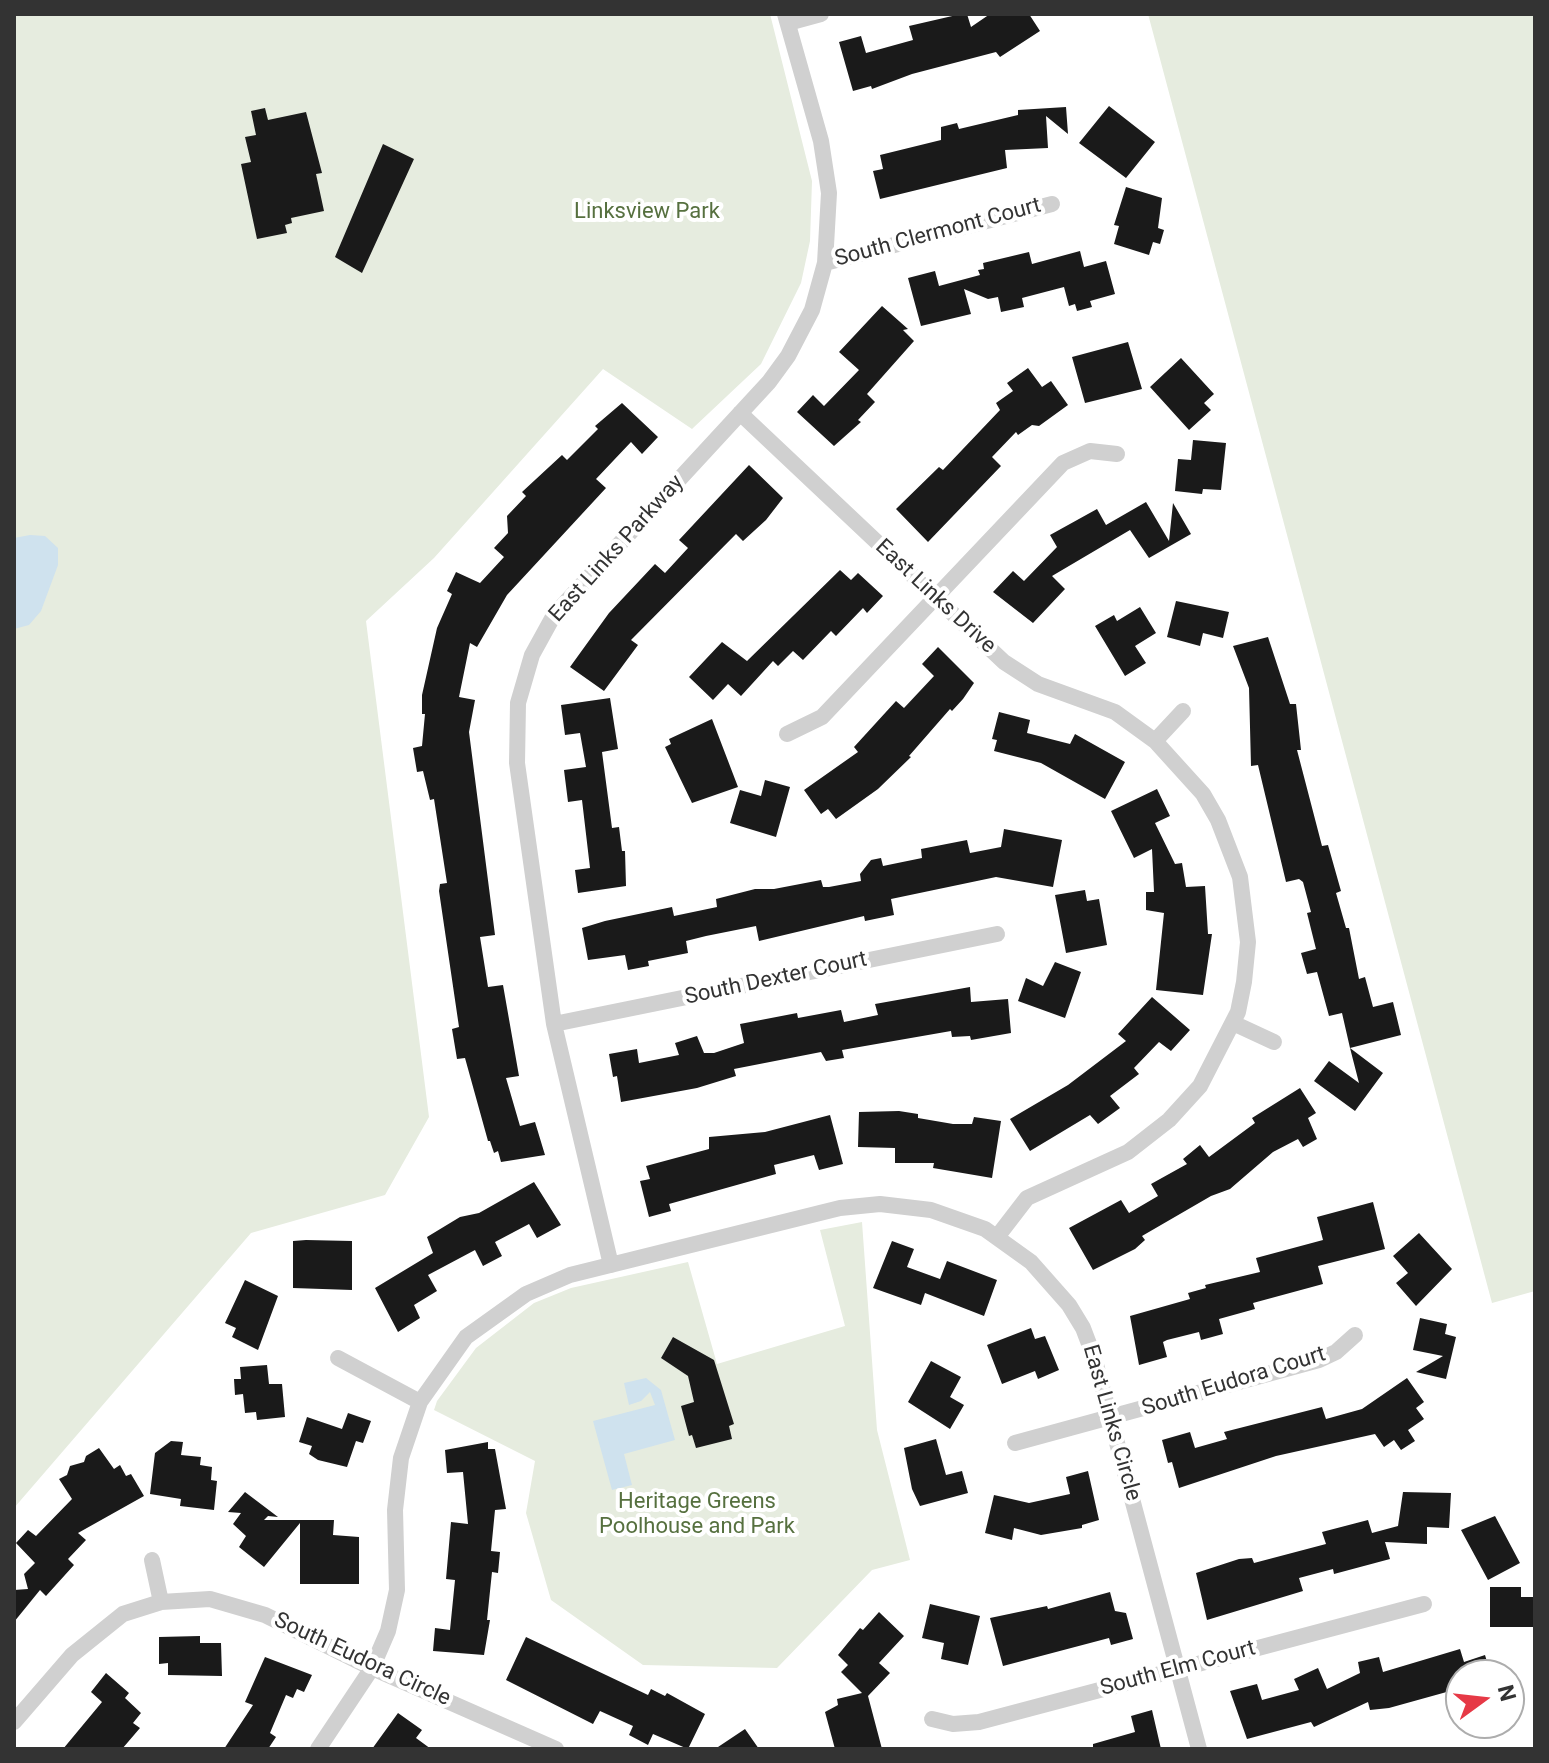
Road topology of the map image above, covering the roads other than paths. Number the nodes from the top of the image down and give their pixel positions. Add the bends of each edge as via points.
1 (821, 14) edge
2 (786, 18) edge
3 (1052, 204) dead end
4 (825, 263) junction
5 (740, 413) junction
6 (1117, 454) dead end
7 (935, 596) junction
8 (1183, 711) dead end
9 (787, 734) dead end
10 (1155, 741) junction
11 (997, 934) dead end
12 (1233, 1023) junction
13 (554, 1024) junction
14 (1274, 1042) dead end
15 (997, 1237) junction
16 (611, 1265) junction
17 (1355, 1335) dead end
18 (338, 1358) dead end
19 (420, 1402) junction
20 (1111, 1418) junction
21 (1015, 1443) dead end
22 (152, 1560) dead end
23 (161, 1602) junction
24 (1424, 1604) dead end
25 (372, 1668) junction
26 (1178, 1668) junction
27 (932, 1719) dead end
28 (14, 1722) edge
29 (318, 1749) edge
30 (556, 1749) edge
31 (1199, 1749) edge

1 - 2 street
2 - 4 street, East Links Parkway via 826,168 830,216
3 - 4 street, South Clermont Court
4 - 5 street, East Links Parkway via 803,331 769,382
5 - 7 street, East Links Drive
5 - 13 street, East Links Parkway via 554,615 523,677 515,730 517,763
6 - 7 street via 1090,451 1063,463
7 - 9 street via 822,717
7 - 10 street, East Links Drive via 1021,674 1115,712
8 - 10 street
10 - 12 street, East Links Drive via 1203,794 1240,877 1248,942
11 - 13 street, South Dexter Court
12 - 14 street
12 - 15 street, East Links Drive via 1200,1086 1169,1120 1105,1165 1039,1190
13 - 16 street, East Links Parkway
15 - 16 street, East Links Circle via 931,1210 880,1204 840,1208
15 - 20 street, East Links Circle via 1031,1262 1069,1305 1094,1357
16 - 19 street, East Links Circle via 548,1283 503,1307 450,1355
17 - 20 street, South Eudora Court via 1319,1360
18 - 19 street
19 - 25 street, East Links Circle via 397,1483 394,1611
20 - 21 street, South Eudora Court
20 - 26 street, East Links Circle
22 - 23 street
23 - 25 street, South Eudora Circle via 210,1599 237,1604
23 - 28 street, South Eudora Circle via 123,1614 92,1636
24 - 26 street, South Elm Court
25 - 29 street, East Links Circle
25 - 30 street, South Eudora Circle
26 - 27 street, South Elm Court via 979,1722
26 - 31 street, East Links Circle

